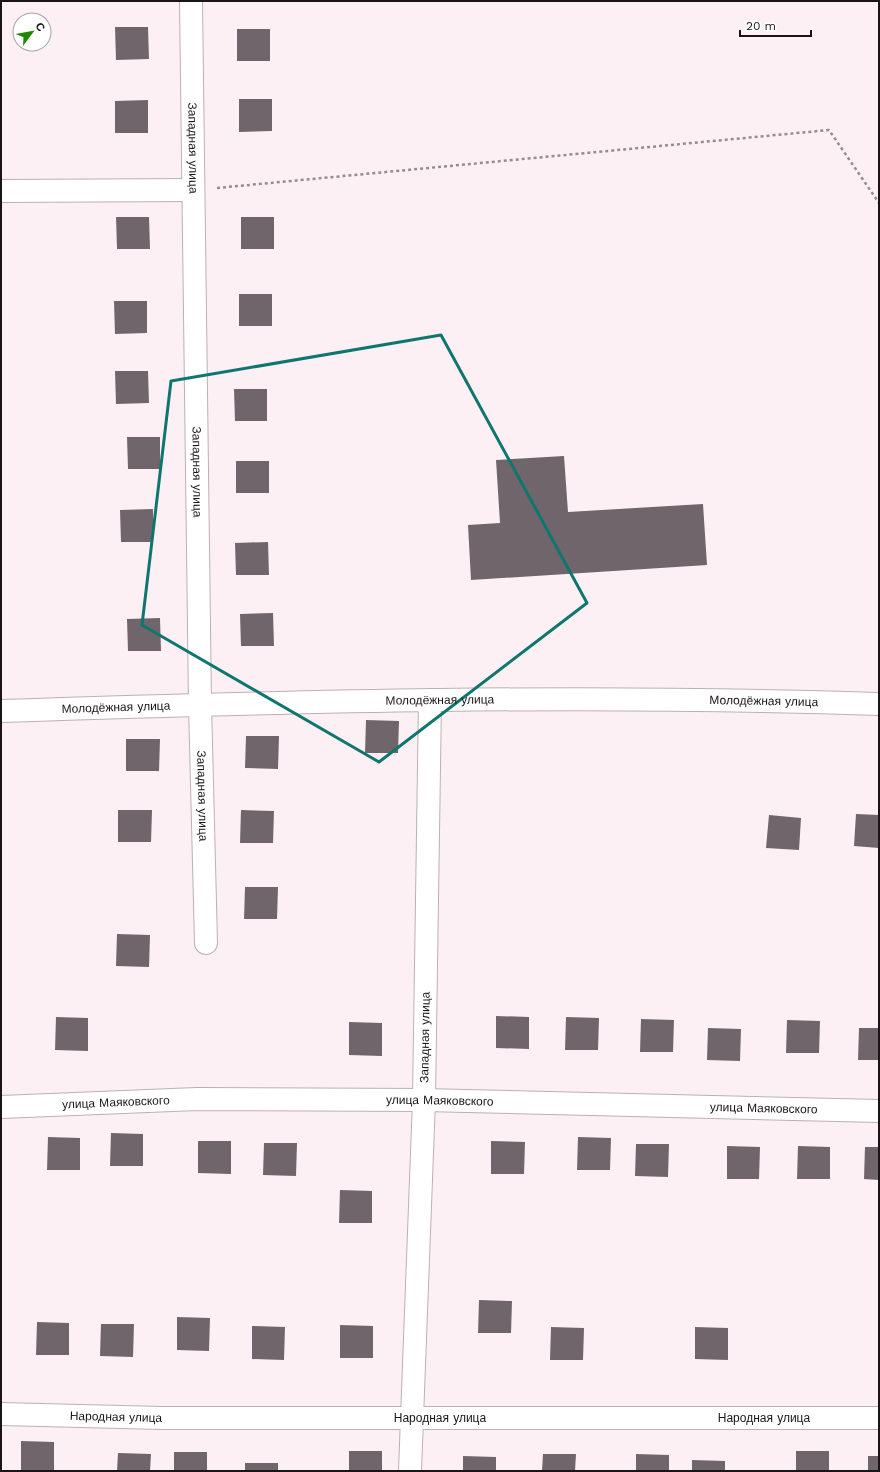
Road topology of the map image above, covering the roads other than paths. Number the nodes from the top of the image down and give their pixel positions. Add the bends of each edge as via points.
1 (191, 1) edge
2 (192, 190) junction
3 (1, 191) edge
4 (430, 700) junction
5 (200, 704) junction
6 (879, 704) edge
7 (1, 711) edge
8 (206, 943) dead end
9 (424, 1100) junction
10 (1, 1107) edge
11 (879, 1111) edge
12 (1, 1414) edge
13 (411, 1418) junction
14 (879, 1418) edge
15 (410, 1471) edge

1 - 2 street, Западная улица
2 - 3 street
2 - 5 street, Западная улица
4 - 5 street, Молодёжная улица
4 - 6 street, Молодёжная улица via 778,701
4 - 9 street, Западная улица
5 - 7 street, Молодёжная улица
5 - 8 street, Западная улица
9 - 10 street, улица Маяковского via 197,1099
9 - 11 street, улица Маяковского
9 - 13 street, Западная улица
12 - 13 street, Народная улица via 162,1418
13 - 14 street, Народная улица
13 - 15 street, Западная улица

